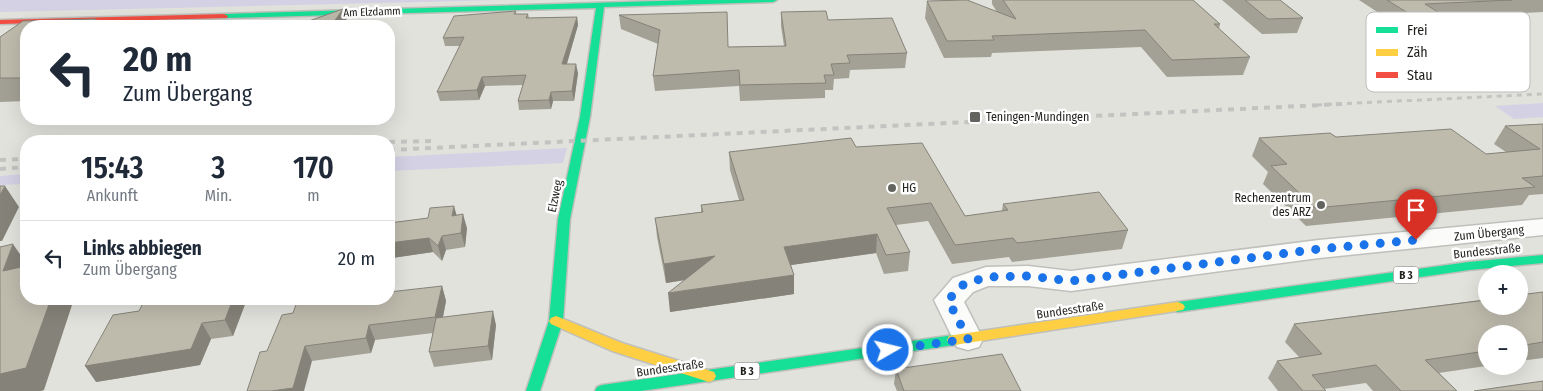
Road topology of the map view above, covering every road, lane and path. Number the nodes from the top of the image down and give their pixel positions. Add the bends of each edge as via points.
1 (773, 0) edge
2 (600, 4) junction
3 (67, 20) edge
4 (20, 21) edge
5 (0, 22) edge
6 (1543, 227) edge
7 (1543, 259) edge
8 (556, 320) junction
9 (968, 339) junction
10 (709, 376) junction
11 (533, 391) edge
12 (602, 391) edge

1 - 2 street, Am Elzdamm
2 - 3 street, Am Elzdamm
2 - 8 street, Elzweg via 584,122 564,219
4 - 5 street, Am Elzdamm
6 - 9 street, Zum Übergang via 1319,249 1071,281 1028,276 986,277 963,285 948,300
7 - 9 street, Bundesstraße / B 3 via 1469,266
8 - 10 street via 617,347
8 - 11 street, Elzweg
9 - 10 street, Bundesstraße / B 3
10 - 12 street, Bundesstraße / B 3

